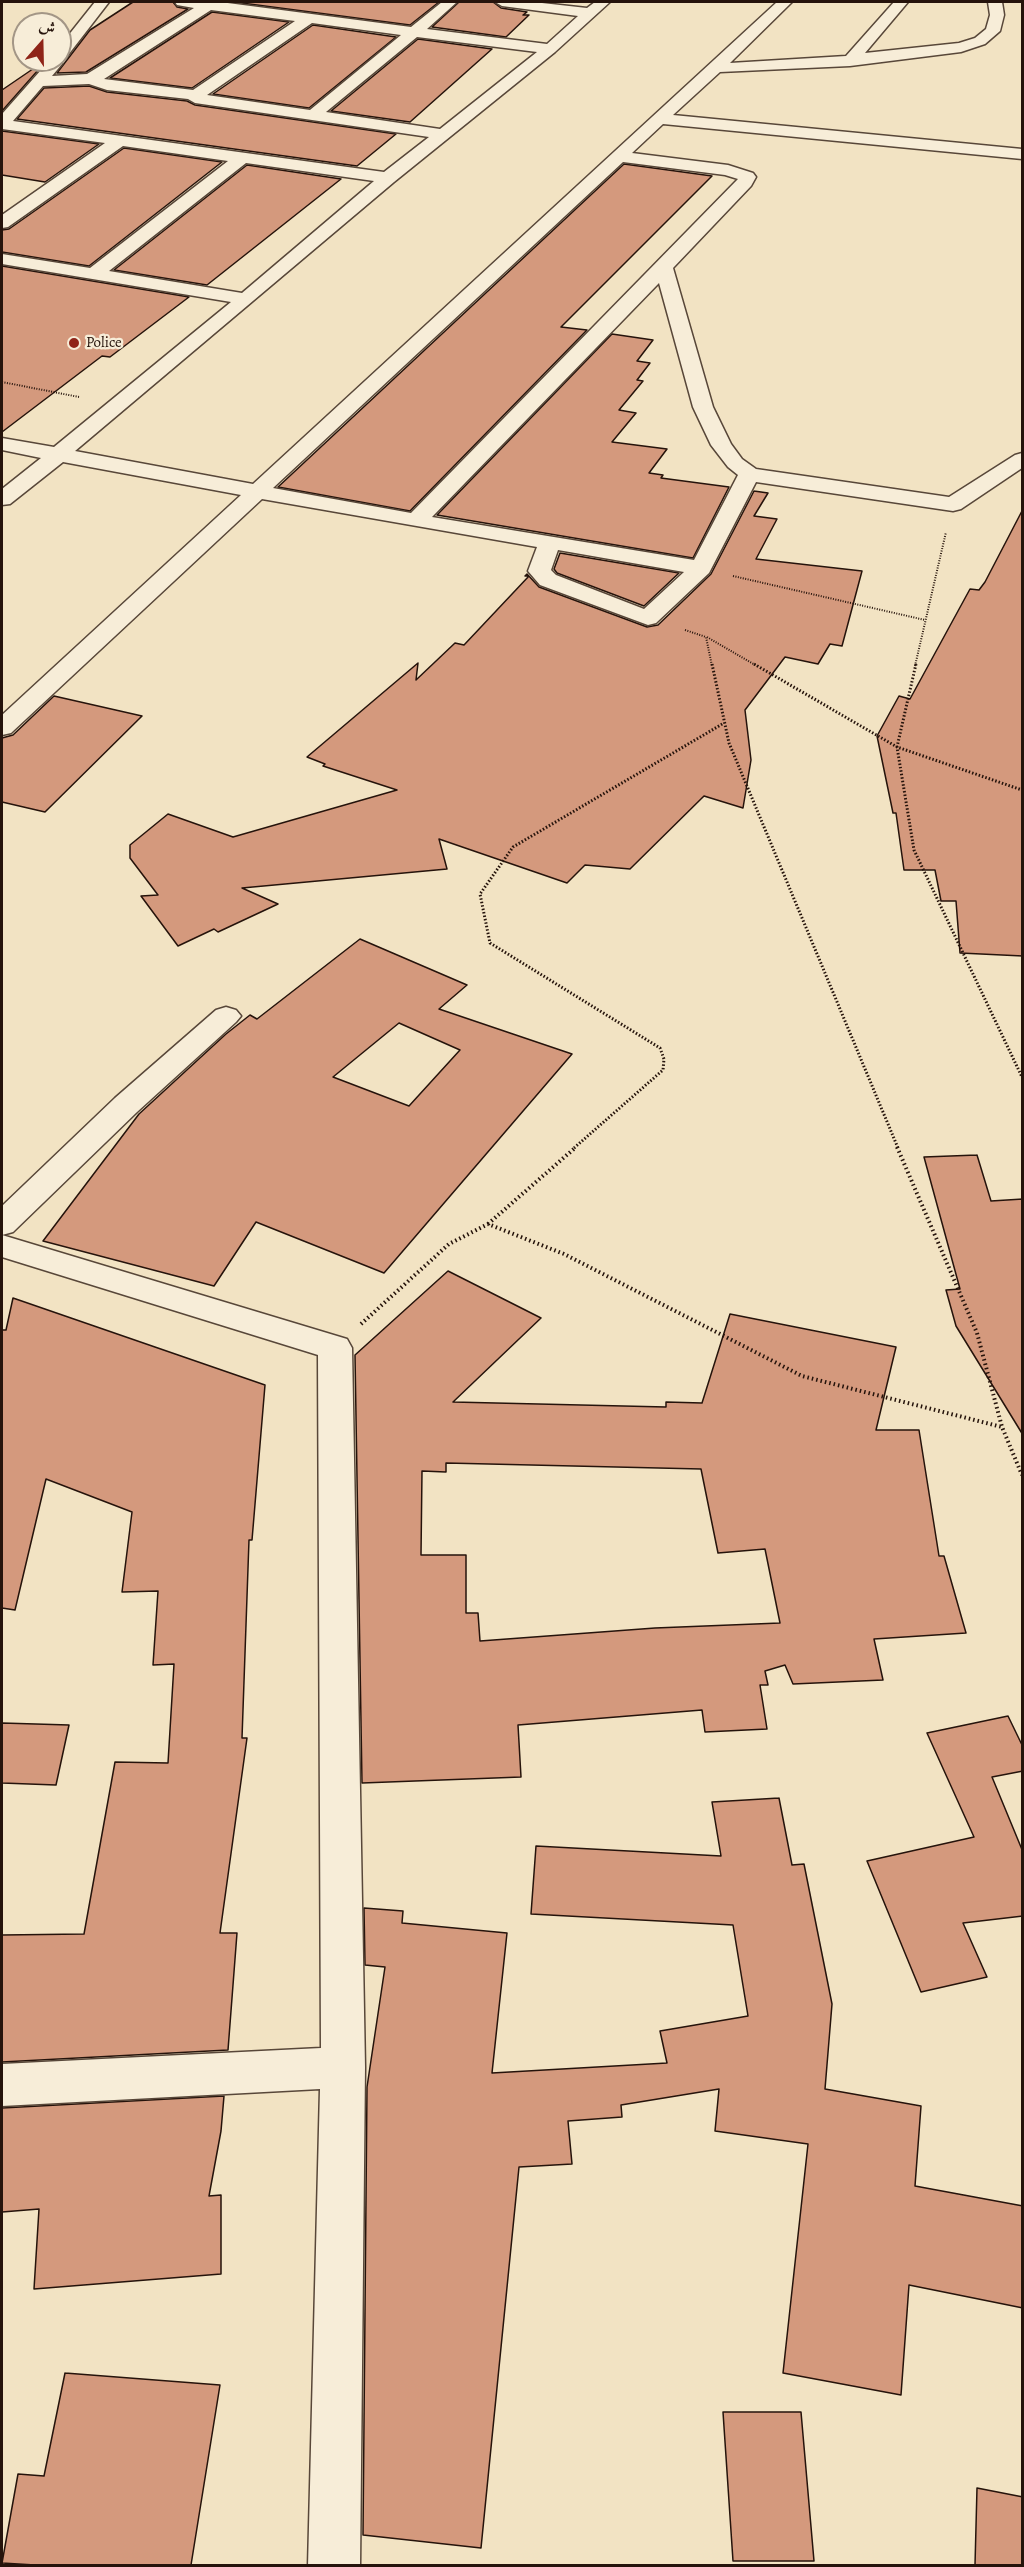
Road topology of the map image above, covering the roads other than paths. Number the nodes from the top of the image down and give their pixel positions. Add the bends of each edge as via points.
1 (102, 2) edge
2 (182, 2) edge
3 (450, 2) edge
4 (502, 2) edge
5 (785, 2) edge
6 (902, 2) edge
7 (995, 2) edge
8 (210, 3) edge
9 (596, 7) edge
10 (308, 19) junction
11 (412, 32) junction
12 (72, 41) edge
13 (550, 49) junction
14 (850, 61) junction
15 (716, 68) junction
16 (48, 72) edge
17 (90, 79) junction
18 (41, 81) junction
19 (196, 95) junction
20 (312, 116) junction
21 (659, 119) junction
22 (2, 124) edge
23 (441, 134) junction
24 (121, 140) junction
25 (1023, 154) edge
26 (619, 156) junction
27 (243, 157) junction
28 (388, 178) junction
29 (2, 223) edge
30 (2, 259) edge
31 (664, 267) junction
32 (94, 274) junction
33 (246, 299) junction
34 (2, 444) edge
35 (58, 454) junction
36 (1023, 459) edge
37 (749, 474) junction
38 (254, 493) junction
39 (2, 499) edge
40 (416, 521) junction
41 (550, 542) junction
42 (701, 568) junction
43 (2, 728) edge
44 (226, 1016) dead end
45 (2, 1224) edge
46 (2, 1246) edge
47 (343, 2067) junction
48 (2, 2085) edge
49 (334, 2565) edge

1 - 12 street
2 - 8 street
3 - 11 street
4 - 9 street
5 - 15 street
6 - 14 street
7 - 14 street via 993,31 980,41 961,47
8 - 10 street
8 - 17 street
9 - 13 street
10 - 11 street
10 - 19 street
11 - 13 street
11 - 20 street
13 - 23 street
14 - 15 street via 774,68
15 - 21 street
16 - 18 street
17 - 18 street
17 - 19 street via 107,85
18 - 22 street
19 - 20 street via 200,100
20 - 23 street
21 - 25 street
21 - 26 street
22 - 24 street
23 - 28 street
24 - 27 street
24 - 29 street
26 - 31 street via 728,170 747,177
26 - 38 street
27 - 28 street
27 - 32 street
28 - 33 street
30 - 32 street
31 - 37 street via 703,407 721,445
31 - 40 street
32 - 33 street
33 - 35 street
34 - 35 street
35 - 38 street
35 - 39 street
36 - 37 street via 953,504
37 - 42 street
38 - 40 street
38 - 43 street
40 - 41 street
41 - 42 street
41 - 42 street via 539,571 548,580 648,618
44 - 45 street
46 - 47 street via 334,1348
47 - 48 street
47 - 49 street

